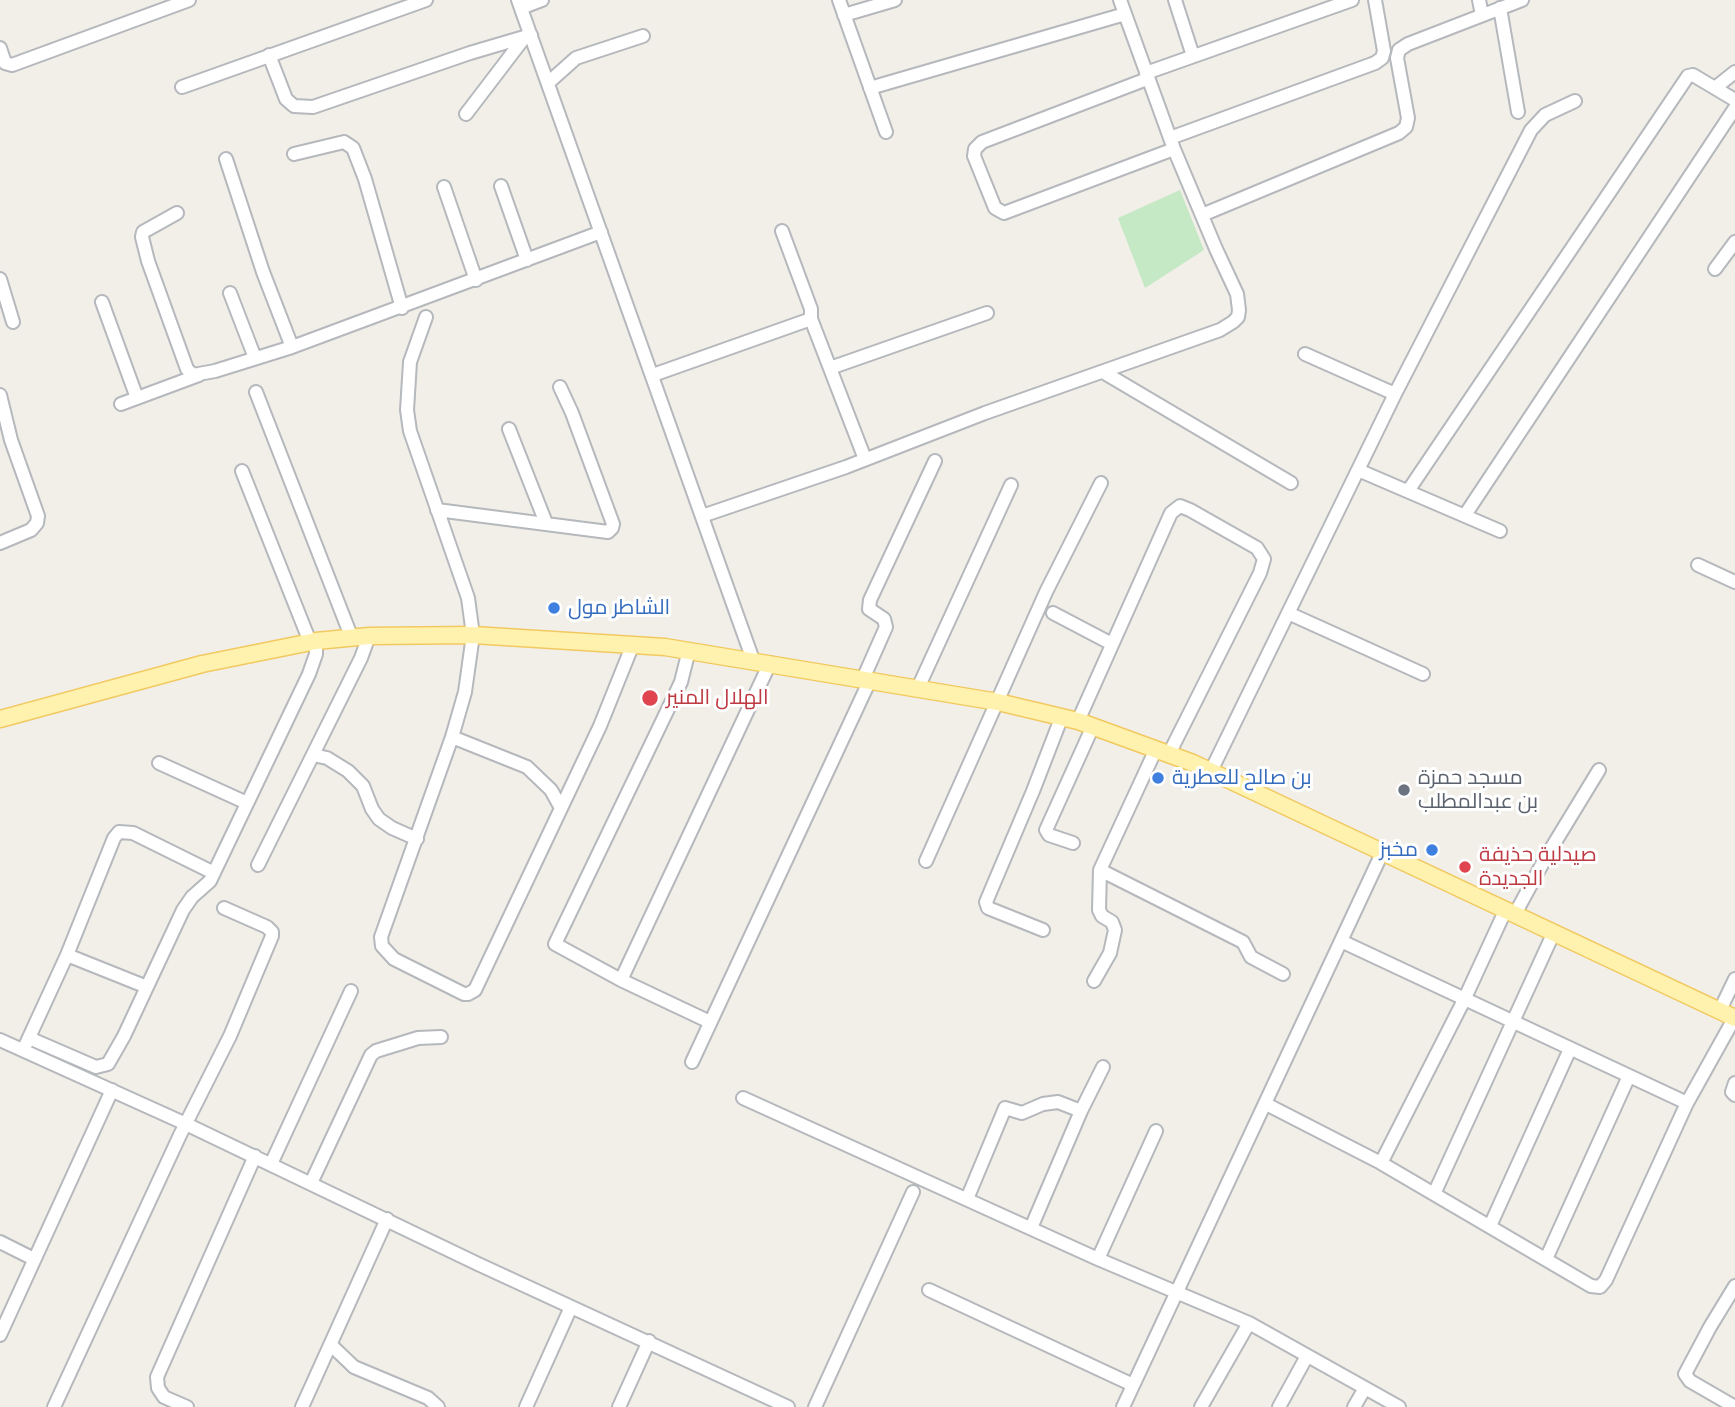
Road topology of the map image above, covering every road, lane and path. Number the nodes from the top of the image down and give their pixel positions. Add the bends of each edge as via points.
1 (189, 0) edge
2 (426, 0) edge
3 (542, 0) edge
4 (839, 0) edge
5 (895, 0) edge
6 (1120, 0) edge
7 (1175, 0) edge
8 (1375, 0) edge
9 (1479, 0) edge
10 (1522, 0) edge
11 (1344, 1) edge
12 (519, 4) edge
13 (1500, 8) junction
14 (1125, 14) junction
15 (844, 15) junction
16 (1482, 15) junction
17 (528, 36) junction
18 (643, 36) dead end
19 (0, 48) edge
20 (269, 55) junction
21 (1193, 56) junction
22 (1735, 72) edge
23 (1146, 76) junction
24 (548, 83) junction
25 (182, 87) dead end
26 (1716, 87) junction
27 (870, 88) junction
28 (1735, 100) edge
29 (1575, 101) dead end
30 (1735, 108) edge
31 (1518, 112) dead end
32 (466, 114) dead end
33 (886, 132) dead end
34 (1172, 143) junction
35 (295, 154) dead end
36 (226, 159) dead end
37 (502, 186) dead end
38 (444, 187) dead end
39 (177, 213) dead end
40 (1202, 215) junction
41 (782, 231) dead end
42 (601, 232) junction
43 (1735, 242) edge
44 (527, 260) junction
45 (1714, 270) dead end
46 (0, 279) edge
47 (476, 280) junction
48 (230, 293) dead end
49 (102, 302) dead end
50 (402, 307) junction
51 (987, 313) dead end
52 (426, 317) dead end
53 (811, 318) junction
54 (13, 322) dead end
55 (292, 347) junction
56 (1305, 354) dead end
57 (255, 358) junction
58 (830, 368) junction
59 (1103, 372) junction
60 (202, 374) junction
61 (653, 375) junction
62 (560, 387) dead end
63 (256, 392) dead end
64 (1395, 394) junction
65 (0, 395) edge
66 (137, 398) junction
67 (121, 404) dead end
68 (509, 429) dead end
69 (865, 459) junction
70 (935, 461) dead end
71 (1358, 470) junction
72 (242, 471) dead end
73 (1101, 483) dead end
74 (1291, 483) dead end
75 (1011, 485) dead end
76 (1408, 491) junction
77 (437, 510) junction
78 (1465, 515) junction
79 (702, 516) junction
80 (546, 523) junction
81 (1500, 531) dead end
82 (0, 543) edge
83 (1698, 565) dead end
84 (1735, 582) edge
85 (1053, 613) dead end
86 (1288, 613) junction
87 (369, 635) junction
88 (473, 635) junction
89 (351, 636) junction
90 (313, 641) junction
91 (634, 644) junction
92 (1112, 644) junction
93 (689, 650) junction
94 (761, 662) junction
95 (1423, 674) dead end
96 (867, 680) junction
97 (918, 688) junction
98 (998, 702) junction
99 (1062, 716) junction
100 (0, 719) edge
101 (1086, 724) junction
102 (452, 737) junction
103 (1163, 752) junction
104 (313, 755) junction
105 (159, 763) dead end
106 (1599, 770) dead end
107 (1211, 771) junction
108 (247, 803) junction
109 (561, 808) junction
110 (417, 839) junction
111 (1073, 844) dead end
112 (1383, 851) junction
113 (926, 861) dead end
114 (258, 865) dead end
115 (1100, 870) junction
116 (214, 873) junction
117 (224, 908) dead end
118 (1511, 912) junction
119 (1043, 930) dead end
120 (1554, 932) junction
121 (1341, 941) junction
122 (67, 955) junction
123 (1283, 974) dead end
124 (1735, 979) edge
125 (621, 980) junction
126 (1094, 981) dead end
127 (147, 986) junction
128 (351, 991) dead end
129 (1464, 1000) junction
130 (1730, 1015) edge
131 (710, 1021) junction
132 (1514, 1023) junction
133 (441, 1037) dead end
134 (0, 1040) edge
135 (26, 1044) junction
136 (1570, 1049) junction
137 (692, 1062) dead end
138 (1103, 1067) dead end
139 (1629, 1076) junction
140 (1735, 1083) edge
141 (112, 1090) junction
142 (1735, 1096) edge
143 (743, 1098) dead end
144 (1687, 1103) junction
145 (1266, 1104) junction
146 (1081, 1111) junction
147 (186, 1124) junction
148 (1156, 1131) dead end
149 (255, 1156) junction
150 (1381, 1163) junction
151 (271, 1164) junction
152 (311, 1183) junction
153 (913, 1192) dead end
154 (1434, 1194) junction
155 (967, 1199) junction
156 (387, 1219) junction
157 (1490, 1226) junction
158 (1031, 1228) junction
159 (0, 1242) edge
160 (34, 1259) junction
161 (1098, 1259) junction
162 (1546, 1259) junction
163 (1735, 1286) edge
164 (929, 1290) dead end
165 (1177, 1292) junction
166 (572, 1307) junction
167 (1249, 1323) junction
168 (0, 1335) edge
169 (649, 1341) junction
170 (331, 1345) junction
171 (1307, 1356) junction
172 (1133, 1385) junction
173 (1365, 1388) junction
174 (54, 1407) edge
175 (187, 1407) edge
176 (302, 1407) edge
177 (438, 1407) edge
178 (526, 1407) edge
179 (619, 1407) edge
180 (788, 1407) edge
181 (815, 1407) edge
182 (1123, 1407) edge
183 (1202, 1407) edge
184 (1279, 1407) edge
185 (1354, 1407) edge
186 (1399, 1407) edge
187 (1735, 1407) edge

1 - 19 street via 12,65 5,63
2 - 20 street
3 - 12 street
4 - 15 street
5 - 15 street
6 - 14 street
7 - 21 street
8 - 34 street via 1384,51 1375,63
9 - 16 street
10 - 13 street
11 - 21 street
12 - 17 street
13 - 16 street
13 - 31 street
14 - 23 street
14 - 27 street
15 - 27 street
16 - 40 street via 1399,50 1408,118 1399,133
17 - 20 street via 304,108 286,99
17 - 24 street
17 - 32 street
18 - 24 street via 576,58
20 - 25 street
21 - 23 street
22 - 26 street
23 - 34 street
23 - 34 street via 982,142 974,156 995,208 1004,213
24 - 42 street
26 - 28 street
26 - 76 street via 1693,75 1686,78
27 - 33 street
29 - 64 street via 1545,115 1531,130
30 - 78 street
34 - 40 street
35 - 50 street via 344,142 353,148
36 - 55 street
37 - 44 street
38 - 47 street
39 - 60 street via 142,237 187,369 190,374
40 - 59 street via 1237,294 1238,317 1220,330
41 - 53 street
42 - 44 street
42 - 61 street
43 - 45 street
44 - 47 street
46 - 54 street
47 - 50 street
48 - 57 street
49 - 66 street
50 - 55 street
51 - 58 street
52 - 77 street via 410,362 407,410
53 - 58 street
53 - 61 street
55 - 57 street
56 - 64 street
57 - 60 street
58 - 69 street
59 - 69 street
59 - 74 street
60 - 66 street
61 - 79 street
62 - 80 street via 613,527 608,532
63 - 89 street
64 - 71 street
65 - 82 street via 38,516 31,530
66 - 67 street
68 - 80 street
69 - 79 street
70 - 96 street via 870,600 869,609 887,627
71 - 76 street
71 - 86 street
72 - 90 street
73 - 98 street
75 - 97 street
76 - 78 street
77 - 80 street
77 - 88 street via 468,598
78 - 81 street
79 - 94 street
83 - 84 street
85 - 92 street
86 - 95 street
86 - 107 street
87 - 88 main road
87 - 89 main road
87 - 104 street
88 - 91 main road
88 - 102 street via 465,692
89 - 90 main road
90 - 100 main road via 202,664
90 - 108 street via 316,654 309,674
91 - 93 main road
91 - 109 street
92 - 101 street
92 - 103 street via 1171,513 1180,506 1257,548 1264,559
93 - 94 main road
93 - 125 street via 681,682 555,944
94 - 96 main road
94 - 125 street
96 - 97 main road
96 - 131 street
97 - 98 main road
98 - 99 main road
98 - 113 street
99 - 101 main road
99 - 119 street via 985,902 988,908
101 - 103 main road
101 - 111 street via 1046,830
102 - 109 street via 527,767 551,790
102 - 110 street
103 - 107 main road
103 - 115 street
104 - 110 street via 337,763 358,778 375,815
104 - 114 street
105 - 108 street
106 - 118 street
107 - 112 main road
108 - 116 street
109 - 110 street via 480,983 468,995 401,964 381,942
112 - 118 main road
112 - 121 street
115 - 123 street via 1243,942 1251,957
115 - 126 street via 1098,910 1115,930 1110,953
116 - 122 street via 133,833 119,832
116 - 127 street via 183,910
117 - 147 street via 273,934
118 - 120 main road
118 - 129 street
120 - 130 main road
120 - 132 street
121 - 129 street
121 - 145 street
122 - 127 street
122 - 135 street
124 - 130 street
125 - 131 street
127 - 135 street via 124,1035 101,1067
128 - 151 street
129 - 132 street
129 - 150 street
130 - 144 street
131 - 137 street
132 - 136 street
132 - 154 street
133 - 152 street via 418,1038 371,1055
134 - 135 street
135 - 141 street
136 - 139 street
136 - 157 street
138 - 146 street
139 - 144 street
139 - 162 street
140 - 142 street
141 - 147 street
141 - 160 street
143 - 155 street
144 - 162 street via 1600,1287
145 - 150 street
145 - 165 street
146 - 155 street via 1058,1102 1022,1113 1005,1108
146 - 158 street
147 - 149 street
147 - 174 street
148 - 161 street
149 - 151 street
149 - 175 street via 158,1377 164,1396
150 - 154 street
151 - 152 street
152 - 156 street
153 - 181 street
154 - 157 street
155 - 158 street
156 - 166 street
156 - 170 street
157 - 162 street
158 - 161 street
159 - 160 street
160 - 168 street
161 - 165 street
163 - 187 street via 1685,1374 1689,1381
164 - 172 street
165 - 167 street
165 - 172 street
166 - 169 street
166 - 178 street
167 - 171 street
167 - 183 street
169 - 179 street
169 - 180 street
170 - 176 street
170 - 177 street via 354,1367 428,1398
171 - 173 street
171 - 184 street
172 - 182 street
173 - 185 street
173 - 186 street

